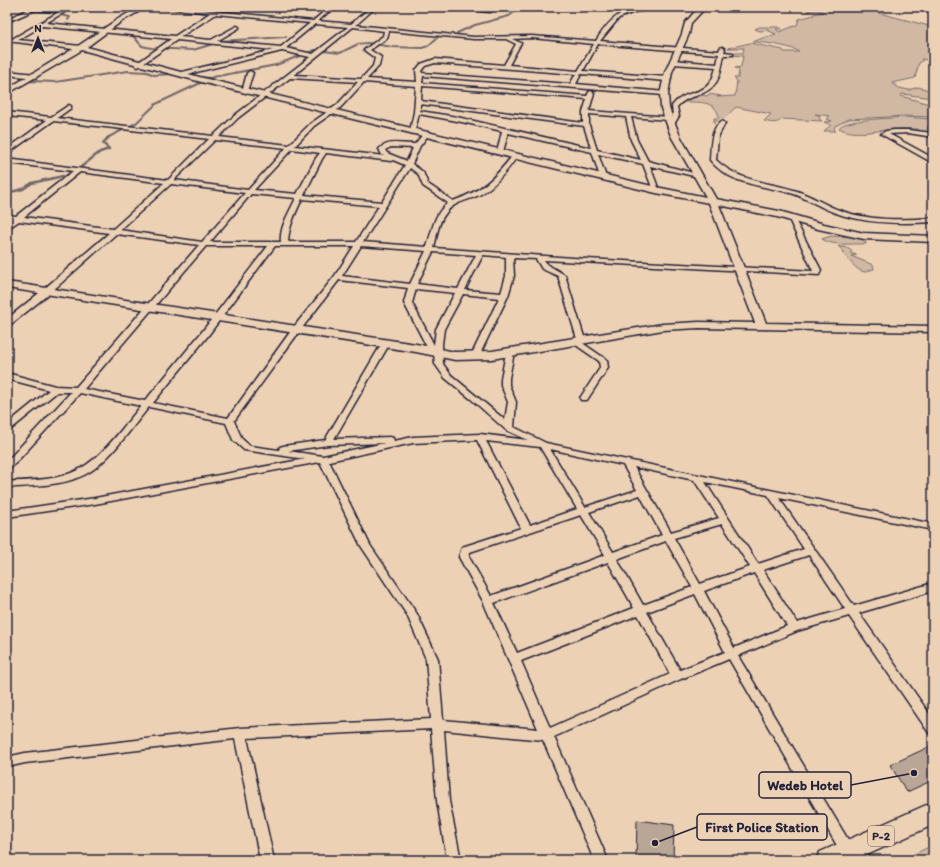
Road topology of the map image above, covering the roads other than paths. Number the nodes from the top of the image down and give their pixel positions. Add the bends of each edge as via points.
1 (21, 7) edge
2 (70, 7) edge
3 (144, 7) edge
4 (162, 7) edge
5 (224, 7) edge
6 (317, 7) edge
7 (374, 7) edge
8 (450, 7) edge
9 (620, 7) edge
10 (662, 7) edge
11 (703, 7) edge
12 (33, 8) junction
13 (331, 8) edge
14 (195, 9) edge
15 (64, 11) junction
16 (490, 11) dead end
17 (214, 12) junction
18 (622, 14) junction
19 (7, 21) edge
20 (314, 22) junction
21 (40, 24) junction
22 (352, 26) junction
23 (237, 27) dead end
24 (387, 29) junction
25 (104, 31) junction
26 (174, 39) junction
27 (507, 39) junction
28 (9, 41) edge
29 (213, 42) junction
30 (598, 43) junction
31 (81, 48) junction
32 (282, 49) junction
33 (678, 50) junction
34 (722, 51) junction
35 (731, 54) dead end
36 (314, 56) junction
37 (673, 62) junction
38 (138, 65) junction
39 (505, 67) junction
40 (726, 67) dead end
41 (718, 68) junction
42 (548, 70) junction
43 (579, 72) junction
44 (7, 73) edge
45 (250, 73) dead end
46 (180, 74) junction
47 (420, 74) junction
48 (35, 76) junction
49 (290, 76) junction
50 (667, 79) junction
51 (362, 81) junction
52 (418, 84) junction
53 (541, 84) junction
54 (572, 86) junction
55 (592, 88) junction
56 (244, 91) junction
57 (7, 92) edge
58 (664, 93) junction
59 (263, 96) junction
60 (589, 98) junction
61 (418, 102) junction
62 (69, 106) dead end
63 (332, 112) junction
64 (417, 112) junction
65 (586, 112) junction
66 (7, 114) edge
67 (628, 115) junction
68 (51, 119) junction
69 (669, 121) junction
70 (722, 123) dead end
71 (586, 125) junction
72 (412, 130) junction
73 (505, 130) junction
74 (426, 134) junction
75 (933, 135) edge
76 (212, 139) junction
77 (417, 146) junction
78 (290, 148) junction
79 (7, 152) edge
80 (324, 152) junction
81 (500, 152) junction
82 (596, 152) junction
83 (515, 156) junction
84 (394, 159) junction
85 (7, 161) edge
86 (933, 162) edge
87 (409, 164) junction
88 (646, 164) junction
89 (78, 170) junction
90 (698, 175) junction
91 (603, 177) junction
92 (169, 182) junction
93 (656, 190) junction
94 (250, 192) junction
95 (301, 196) junction
96 (714, 202) junction
97 (452, 203) junction
98 (383, 204) junction
99 (7, 217) edge
100 (791, 217) junction
101 (18, 218) junction
102 (933, 220) edge
103 (7, 227) edge
104 (114, 232) junction
105 (933, 239) edge
106 (286, 241) junction
107 (204, 244) junction
108 (275, 244) junction
109 (357, 244) junction
110 (430, 249) junction
111 (480, 254) junction
112 (509, 256) junction
113 (538, 257) junction
114 (742, 270) junction
115 (337, 278) junction
116 (7, 285) edge
117 (412, 287) junction
118 (47, 291) junction
119 (460, 292) junction
120 (504, 296) junction
121 (150, 308) junction
122 (218, 318) junction
123 (7, 324) edge
124 (762, 326) junction
125 (933, 329) edge
126 (296, 330) junction
127 (577, 341) junction
128 (386, 344) junction
129 (436, 352) junction
130 (510, 353) junction
131 (475, 356) junction
132 (7, 376) edge
133 (55, 389) junction
134 (78, 390) junction
135 (584, 398) dead end
136 (147, 404) junction
137 (230, 421) junction
138 (7, 428) edge
139 (509, 428) junction
140 (480, 437) junction
141 (413, 440) junction
142 (328, 442) junction
143 (543, 446) junction
144 (274, 451) junction
145 (323, 459) junction
146 (627, 463) junction
147 (7, 467) edge
148 (698, 478) junction
149 (7, 485) edge
150 (643, 491) junction
151 (771, 493) junction
152 (583, 510) junction
153 (7, 514) edge
154 (725, 520) junction
155 (933, 527) edge
156 (527, 529) junction
157 (669, 536) junction
158 (811, 551) junction
159 (611, 557) junction
160 (756, 568) junction
161 (933, 587) edge
162 (698, 588) junction
163 (488, 601) junction
164 (640, 610) junction
165 (851, 610) junction
166 (794, 628) junction
167 (732, 655) junction
168 (514, 659) junction
169 (677, 676) junction
170 (436, 724) junction
171 (933, 729) edge
172 (240, 733) junction
173 (546, 735) junction
174 (7, 762) edge
175 (933, 813) edge
176 (838, 856) edge
177 (267, 860) edge
178 (454, 860) edge
179 (601, 860) edge

1 - 12 street
2 - 15 street
3 - 25 street
4 - 14 street
5 - 17 street
6 - 13 street
7 - 22 street
8 - 16 street
9 - 18 street via 619,11
10 - 18 street
11 - 33 street via 688,23 688,33
12 - 15 street
12 - 19 street
13 - 20 street
14 - 17 street
15 - 21 street
17 - 20 street
17 - 26 street
18 - 30 street via 610,24
20 - 22 street
20 - 32 street
21 - 25 street
21 - 28 street
22 - 24 street
22 - 36 street
23 - 29 street
24 - 27 street
24 - 51 street via 385,37 367,50 378,59 376,66
25 - 26 street
25 - 31 street
26 - 29 street
26 - 38 street
27 - 30 street via 532,36
27 - 39 street via 519,43
28 - 31 street
29 - 32 street
30 - 33 street
30 - 43 street
31 - 38 street
31 - 48 street
32 - 36 street
32 - 46 street
33 - 34 street
33 - 37 street
34 - 35 street
34 - 41 street
36 - 49 street
37 - 41 street
37 - 50 street
38 - 46 street
39 - 42 street
39 - 47 street via 435,61 423,65 418,71
40 - 41 street
41 - 69 street via 711,87 676,102 676,116
42 - 43 street
42 - 53 street
43 - 50 street
43 - 54 street
44 - 48 street
45 - 56 street
46 - 56 street
47 - 52 street
47 - 53 street
48 - 57 street
49 - 51 street
49 - 59 street
50 - 58 street
51 - 52 street
51 - 63 street
52 - 60 street
52 - 61 street
53 - 54 street
54 - 55 street
55 - 58 street
55 - 60 street
56 - 59 street
58 - 69 street
59 - 63 street
59 - 76 street
60 - 65 street
61 - 64 street
61 - 71 street
62 - 68 street
63 - 72 street
63 - 78 street via 322,117
64 - 72 street
64 - 73 street
65 - 67 street
65 - 71 street
66 - 68 street
67 - 69 street
67 - 88 street via 634,140
68 - 76 street
68 - 79 street
69 - 90 street
70 - 102 street via 715,137 713,160 726,172 757,184 805,196 843,213 887,220
71 - 82 street
72 - 74 street
73 - 81 street
73 - 82 street
74 - 77 street
74 - 81 street
75 - 86 street via 902,132 884,134
76 - 78 street
76 - 92 street
77 - 84 street via 396,144 382,149 384,154
77 - 87 street
78 - 80 street
78 - 94 street
80 - 84 street
80 - 95 street via 318,158
81 - 83 street
82 - 88 street
82 - 91 street
83 - 91 street
83 - 97 street via 501,175 486,188 471,197
84 - 87 street
85 - 89 street
87 - 97 street via 421,173 425,185
87 - 98 street
88 - 90 street
88 - 93 street
89 - 92 street
89 - 101 street
90 - 96 street
91 - 93 street
92 - 94 street
92 - 104 street
93 - 96 street
94 - 95 street
94 - 107 street
95 - 98 street
95 - 106 street
96 - 100 street
96 - 114 street
97 - 110 street via 443,210
98 - 109 street
99 - 101 street
100 - 105 street via 864,236
100 - 114 street via 816,272
101 - 103 street
101 - 104 street
104 - 107 street
104 - 118 street
106 - 108 street
106 - 109 street
107 - 108 street
107 - 121 street
108 - 122 street
109 - 110 street
109 - 115 street
110 - 111 street
110 - 117 street
111 - 112 street
111 - 119 street
112 - 113 street
112 - 120 street via 510,276
113 - 114 street
113 - 127 street via 545,267 561,275
114 - 124 street
115 - 117 street
115 - 126 street
116 - 118 street
117 - 119 street
117 - 129 street via 408,303
118 - 121 street
118 - 123 street
119 - 120 street
119 - 129 street via 440,329
120 - 131 street
121 - 122 street
121 - 134 street
122 - 126 street
122 - 136 street
124 - 125 street
124 - 127 street via 669,327
126 - 128 street
126 - 137 street
127 - 130 street
127 - 135 street via 603,360 604,368
128 - 129 street
128 - 142 street
129 - 131 street
129 - 139 street via 445,376
130 - 131 street
130 - 139 street via 505,378 512,402
132 - 133 street
133 - 134 street
133 - 138 street
134 - 136 street
134 - 147 street
136 - 137 street
136 - 149 street via 94,464 80,473
137 - 144 street via 238,440 247,448
139 - 143 street
140 - 141 street
140 - 143 street
140 - 156 street
141 - 142 street
141 - 145 street
142 - 144 street
143 - 146 street
143 - 152 street
144 - 145 street
145 - 153 street via 95,501
145 - 170 street via 366,546 412,614 432,659
146 - 148 street
146 - 150 street
148 - 151 street
148 - 154 street
150 - 152 street
150 - 157 street
151 - 155 street
151 - 158 street
152 - 156 street
152 - 159 street
154 - 157 street
154 - 160 street
156 - 163 street via 466,550 464,557
157 - 159 street
157 - 162 street
158 - 160 street
158 - 165 street
159 - 163 street
159 - 164 street
160 - 162 street
160 - 166 street
161 - 165 street
162 - 164 street
162 - 167 street
163 - 168 street
164 - 168 street
164 - 169 street
165 - 166 street
165 - 171 street
166 - 167 street
167 - 169 street
167 - 176 street
168 - 173 street
169 - 173 street
170 - 172 street
170 - 173 street
170 - 178 street via 443,801
172 - 174 street
172 - 177 street
173 - 179 street
175 - 176 highway, P-2

